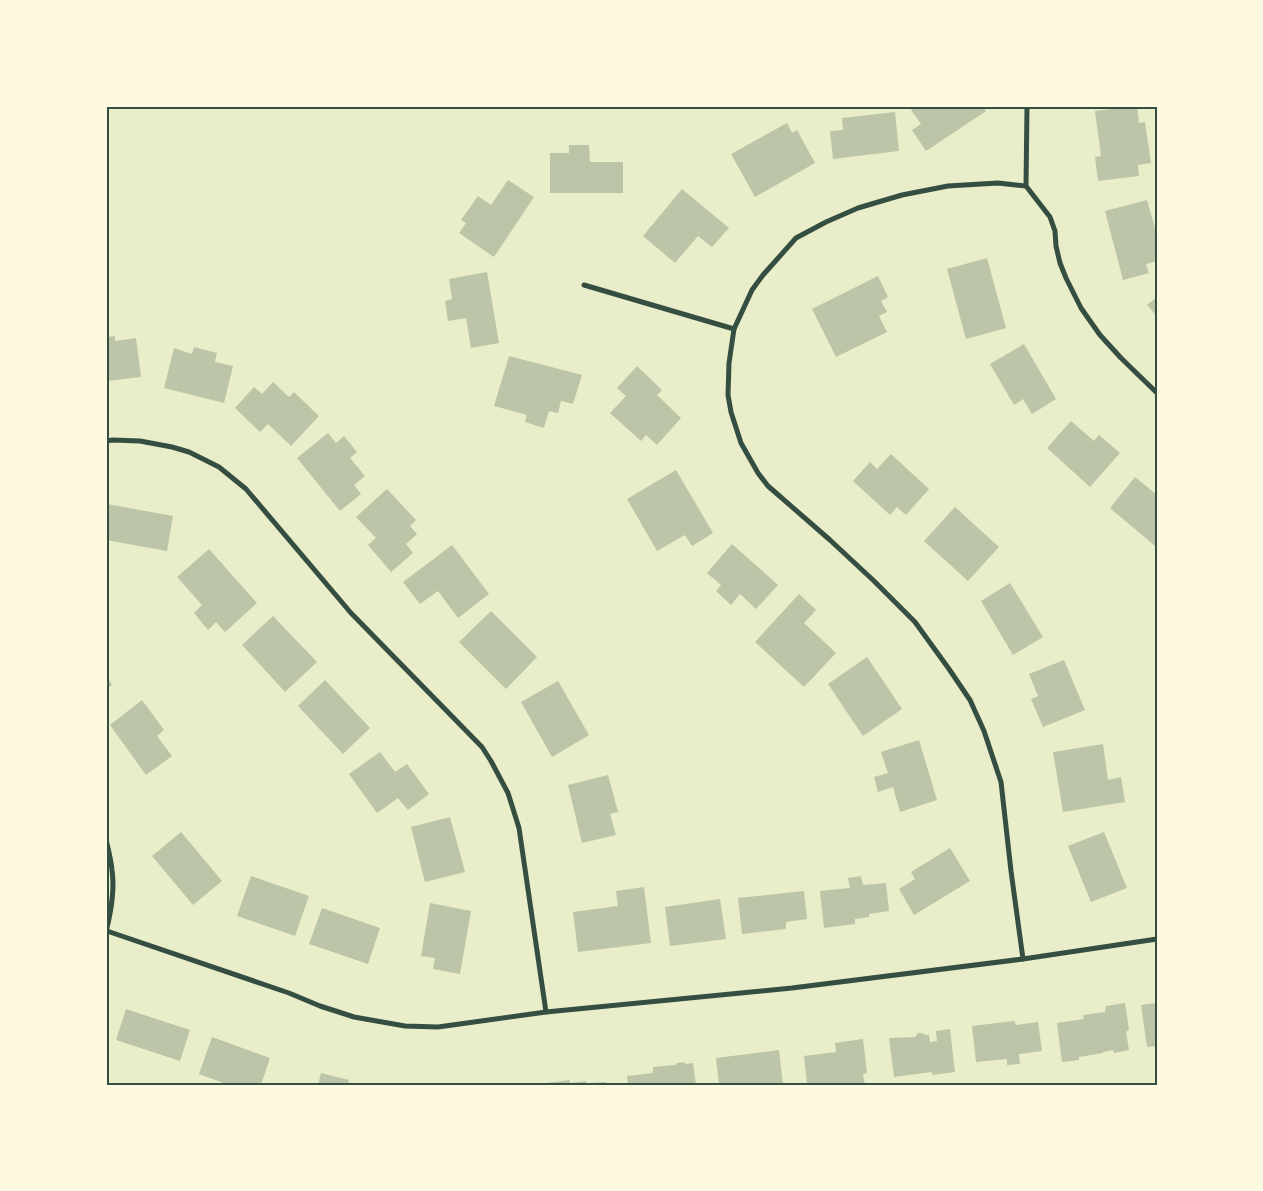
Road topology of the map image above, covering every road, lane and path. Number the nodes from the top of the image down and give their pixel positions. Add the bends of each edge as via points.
1 (1027, 106) edge
2 (1026, 186) junction
3 (584, 285) dead end
4 (734, 329) junction
5 (1157, 393) edge
6 (106, 441) edge
7 (106, 839) edge
8 (106, 931) edge
9 (1157, 939) edge
10 (1023, 959) junction
11 (546, 1012) junction

1 - 2 street
2 - 4 street via 998,183 948,186 902,195 826,222 796,238 773,262 752,290
2 - 5 street via 1050,217 1060,262 1081,308 1100,335
3 - 4 street
4 - 10 street via 729,363 729,404 741,443 758,473 914,622 970,700 1001,782
6 - 11 street via 140,441 188,452 219,468 246,489 351,613 482,747 508,793 517,820
7 - 8 street via 113,887
8 - 11 street via 354,1017 404,1026 438,1027
9 - 10 street
10 - 11 street via 792,988

